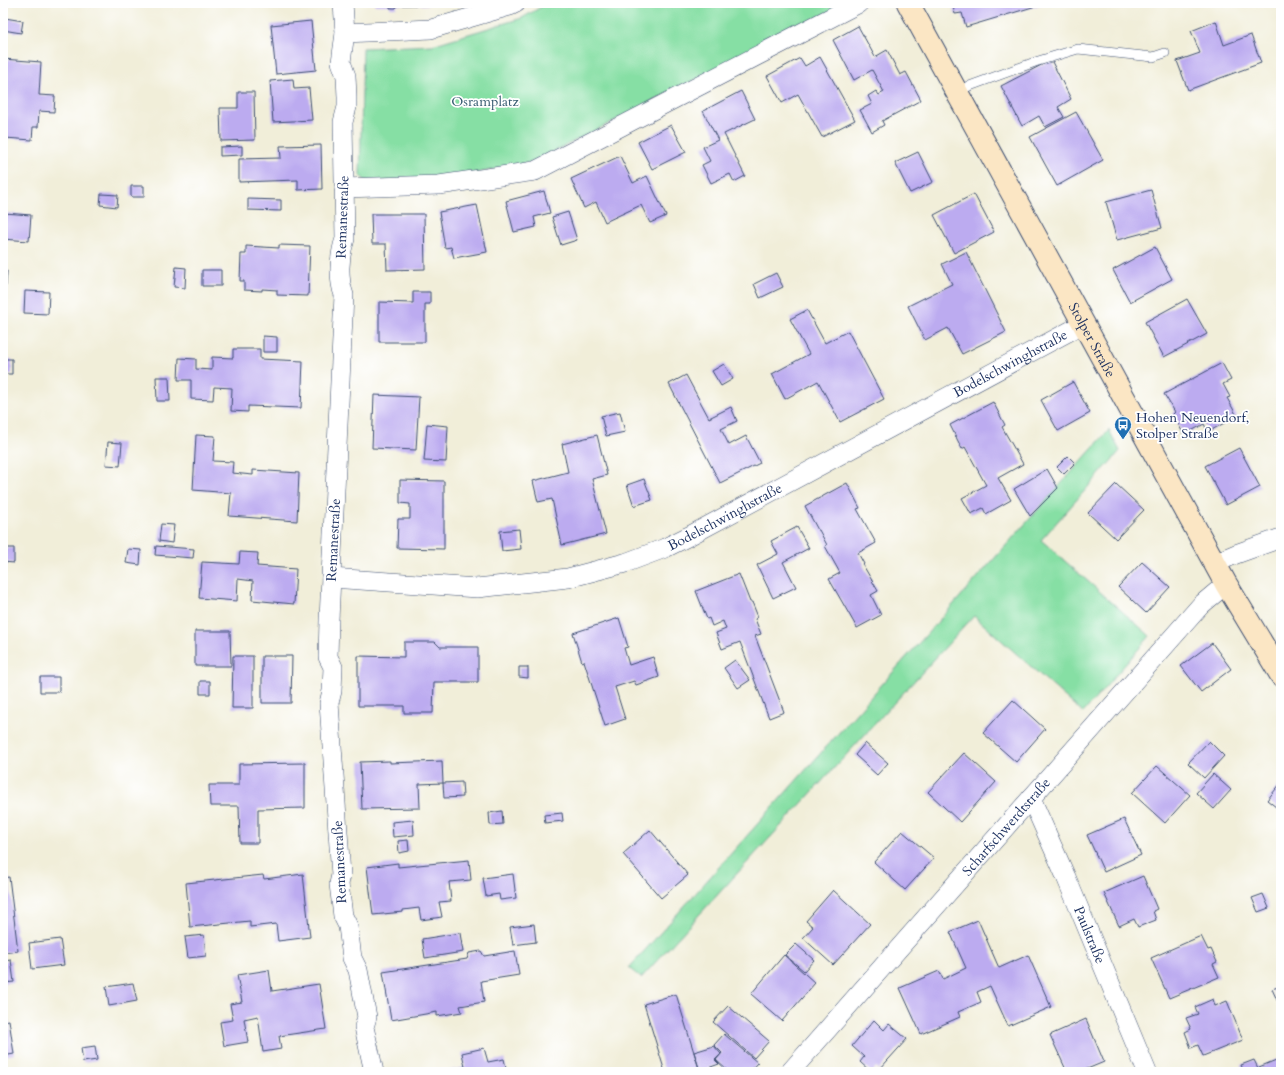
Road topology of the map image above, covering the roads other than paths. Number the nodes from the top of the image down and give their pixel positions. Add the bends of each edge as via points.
1 (343, 3) edge
2 (516, 3) edge
3 (859, 3) edge
4 (908, 3) edge
5 (345, 33) junction
6 (1165, 53) dead end
7 (956, 91) junction
8 (344, 188) junction
9 (1083, 324) junction
10 (1281, 538) edge
11 (1215, 563) junction
12 (331, 578) junction
13 (1226, 584) junction
14 (1281, 675) edge
15 (1031, 798) junction
16 (374, 1072) edge
17 (790, 1072) edge
18 (1147, 1072) edge

1 - 5 street, Remanestraße
2 - 5 street via 431,29
3 - 8 street via 535,171 439,186
4 - 7 main road, Stolper Straße
5 - 8 street, Remanestraße via 341,62 346,76 347,97 344,122
6 - 7 lane via 1153,57 1078,49
7 - 9 main road, Stolper Straße
8 - 12 street, Remanestraße via 341,287 344,295
9 - 11 main road, Stolper Straße
9 - 12 street, Bodelschwinghstraße via 689,536 625,563 568,578 477,588
10 - 11 street
11 - 13 main road, Stolper Straße
12 - 16 street, Remanestraße via 328,657 333,667 333,679 329,703 341,875 339,884 343,916 348,926 352,958 358,970 367,1017 364,1027
13 - 14 main road, Stolper Straße
13 - 15 street, Scharfschwerdtstraße via 1201,605
15 - 17 street, Scharfschwerdtstraße
15 - 18 street, Paulstraße

